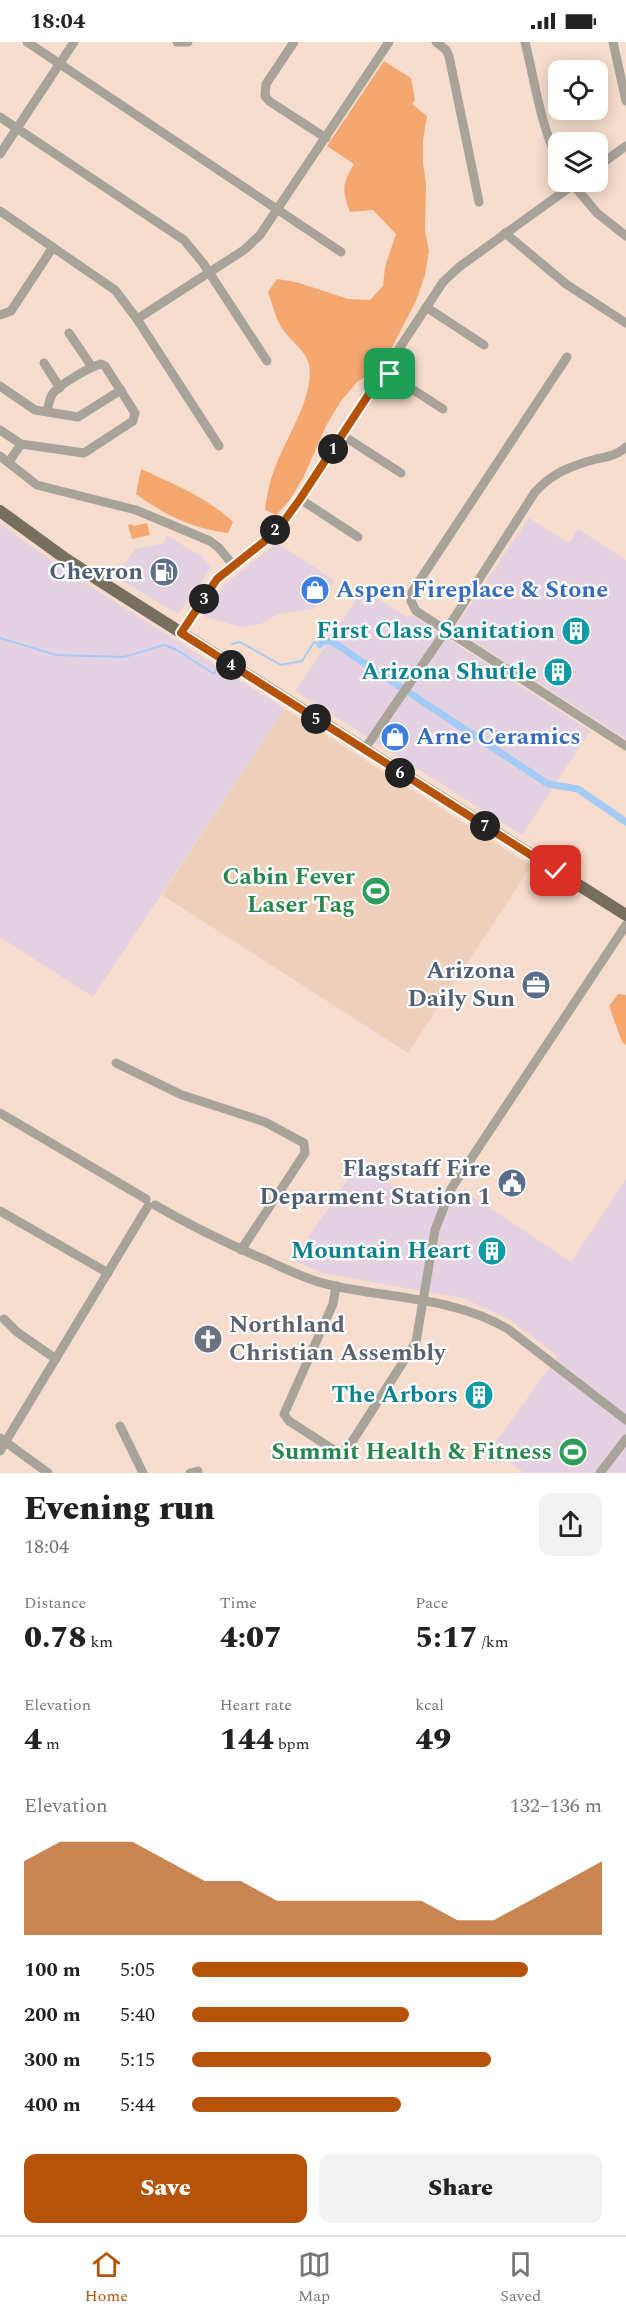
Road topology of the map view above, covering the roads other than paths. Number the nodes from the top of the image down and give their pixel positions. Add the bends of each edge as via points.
1 (27, 42) edge
2 (74, 42) edge
3 (177, 42) edge
4 (188, 42) edge
5 (294, 42) edge
6 (389, 42) edge
7 (436, 42) edge
8 (525, 42) edge
9 (613, 42) edge
10 (60, 64) junction
11 (626, 101) edge
12 (0, 117) edge
13 (17, 128) junction
14 (326, 138) junction
15 (548, 139) edge
16 (626, 146) edge
17 (0, 154) edge
18 (608, 159) edge
19 (562, 192) edge
20 (581, 192) edge
21 (479, 202) dead end
22 (278, 209) junction
23 (0, 212) edge
24 (506, 233) junction
25 (626, 236) edge
26 (53, 247) junction
27 (341, 252) dead end
28 (209, 274) junction
29 (426, 307) junction
30 (0, 315) edge
31 (137, 319) junction
32 (626, 323) edge
33 (69, 333) dead end
34 (484, 345) dead end
35 (567, 357) dead end
36 (267, 361) dead end
37 (44, 363) dead end
38 (92, 367) junction
39 (384, 371) junction
40 (0, 386) edge
41 (60, 388) junction
42 (121, 390) junction
43 (442, 409) dead end
44 (47, 411) junction
45 (0, 430) edge
46 (342, 435) junction
47 (21, 444) junction
48 (219, 446) dead end
49 (626, 447) edge
50 (0, 456) edge
51 (9, 462) junction
52 (401, 473) dead end
53 (300, 499) junction
54 (0, 511) edge
55 (358, 537) dead end
56 (233, 565) junction
57 (446, 631) junction
58 (181, 633) junction
59 (626, 746) edge
60 (364, 750) junction
61 (626, 915) edge
62 (626, 925) edge
63 (116, 1063) dead end
64 (0, 1113) edge
65 (150, 1203) junction
66 (0, 1211) edge
67 (241, 1250) junction
68 (108, 1273) junction
69 (336, 1286) junction
70 (422, 1301) junction
71 (4, 1318) dead end
72 (56, 1359) junction
73 (626, 1420) edge
74 (120, 1426) dead end
75 (626, 1438) edge
76 (3, 1440) edge
77 (0, 1451) edge
78 (48, 1473) edge
79 (144, 1473) edge
80 (600, 1473) edge

1 - 10 street
2 - 10 street
3 - 4 street
5 - 14 street via 266,84 265,96
6 - 14 street
7 - 21 street via 449,56
8 - 15 street
9 - 11 street
10 - 13 street
10 - 22 street
12 - 13 street
13 - 17 street
13 - 28 street via 184,240
14 - 22 street
16 - 18 street
19 - 24 street
20 - 25 street via 597,213
22 - 27 street
22 - 28 street via 252,244
23 - 26 street
24 - 29 street via 451,273
24 - 32 street via 566,284
26 - 30 street via 11,311
26 - 31 street via 115,290
28 - 31 street
28 - 36 street
29 - 34 street
29 - 39 street
31 - 48 street
33 - 38 street
35 - 57 street via 412,592 416,610
37 - 41 street
38 - 41 street
38 - 42 street via 105,366
39 - 43 street
39 - 46 street
40 - 44 street via 35,410
41 - 44 street via 51,396
42 - 44 street via 78,417
42 - 47 street via 135,412 133,421 84,453
45 - 47 street
46 - 52 street
46 - 53 street
47 - 51 street
49 - 57 street via 611,456 563,470 544,482
50 - 51 street
51 - 56 street via 37,485 136,510 210,541
53 - 55 street
53 - 56 street via 272,534
54 - 58 main road
56 - 58 street via 217,579
57 - 59 street
57 - 60 street
58 - 60 main road
60 - 61 main road
62 - 70 street via 451,1189 435,1230
63 - 67 street via 182,1095 265,1122 304,1143 305,1153
64 - 65 street
65 - 67 street
65 - 68 street
66 - 68 street
67 - 69 street via 303,1277
68 - 72 street
69 - 70 street
69 - 70 street via 333,1304 284,1414 338,1452 348,1448 412,1351
70 - 73 street via 469,1310 498,1323
71 - 72 street
72 - 76 street
74 - 79 street
75 - 80 street
76 - 77 street
76 - 78 street

